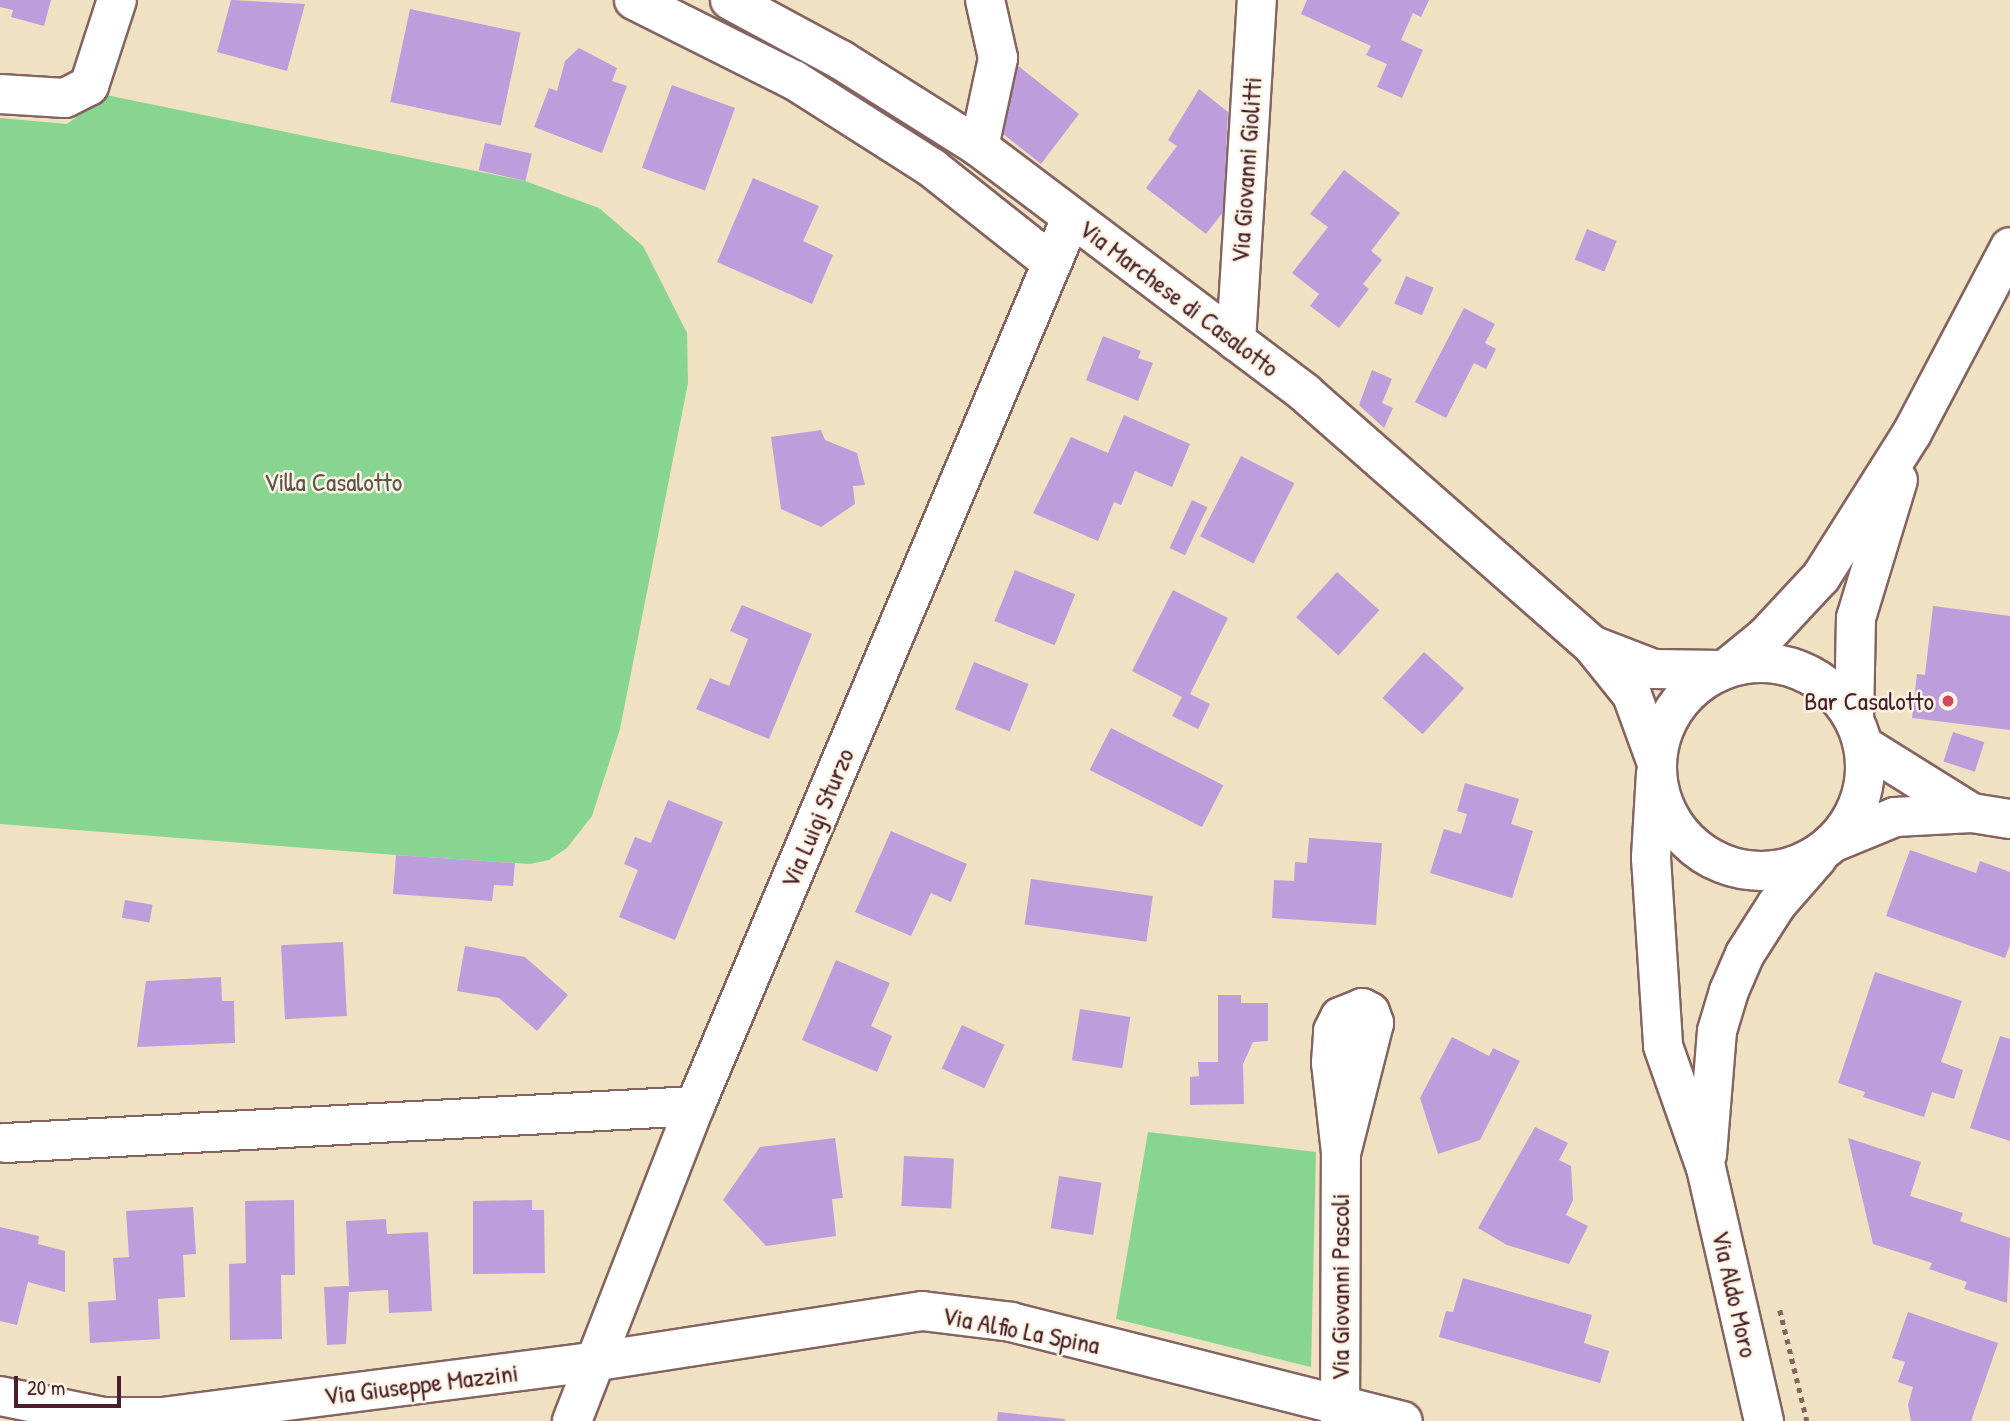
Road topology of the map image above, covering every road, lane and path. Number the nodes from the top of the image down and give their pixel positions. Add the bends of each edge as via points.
1 (117, 0) edge
2 (634, 0) edge
3 (730, 0) edge
4 (985, 0) edge
5 (1257, 0) edge
6 (0, 94) edge
7 (978, 147) junction
8 (1071, 218) junction
9 (2010, 247) edge
10 (1052, 263) junction
11 (1236, 341) junction
12 (1912, 433) junction
13 (1592, 645) junction
14 (1724, 669) junction
15 (1859, 733) junction
16 (1656, 767) junction
17 (1972, 813) junction
18 (2010, 819) edge
19 (1829, 846) junction
20 (695, 1106) junction
21 (5, 1143) dead end
22 (1341, 1153) dead end
23 (1706, 1168) junction
24 (592, 1362) junction
25 (0, 1396) edge
26 (1339, 1413) edge
27 (572, 1421) edge
28 (1403, 1421) edge
29 (1765, 1421) edge

1 - 6 street via 89,86 65,98
2 - 10 street via 794,80 932,168
3 - 7 street, Via Marchese di Casalotto via 841,60
4 - 7 street via 998,58
5 - 11 street, Via Giovanni Giolitti
7 - 8 street, Via Marchese di Casalotto
8 - 10 street, Via Luigi Sturzo
8 - 11 street, Via Marchese di Casalotto
9 - 12 street
10 - 20 street, Via Luigi Sturzo
11 - 13 street, Via Marchese di Casalotto via 1305,393
12 - 14 street via 1821,577 1765,636
12 - 15 street via 1856,618
13 - 14 street via 1654,669
13 - 16 street via 1632,695
14 - 15 street via 1776,663 1801,670 1841,699
14 - 16 street via 1700,681 1669,716
15 - 17 street
15 - 19 street via 1861,798 1850,822
16 - 19 street via 1671,821 1706,857 1729,867 1767,871 1803,863
16 - 23 street via 1651,858 1663,1046
17 - 18 street
17 - 19 street via 1895,817
19 - 23 street via 1777,904 1745,954 1729,991 1717,1031
20 - 21 street
20 - 24 street, Via Luigi Sturzo
22 - 26 street, Via Giovanni Pascoli
23 - 29 street, Via Aldo Moro
24 - 25 street, Via Giuseppe Mazzini via 162,1417 103,1417
24 - 26 street, Via Alfio La Spina via 922,1311 1011,1322
24 - 27 street, Via Luigi Sturzo
26 - 28 street, Via Alfio La Spina

